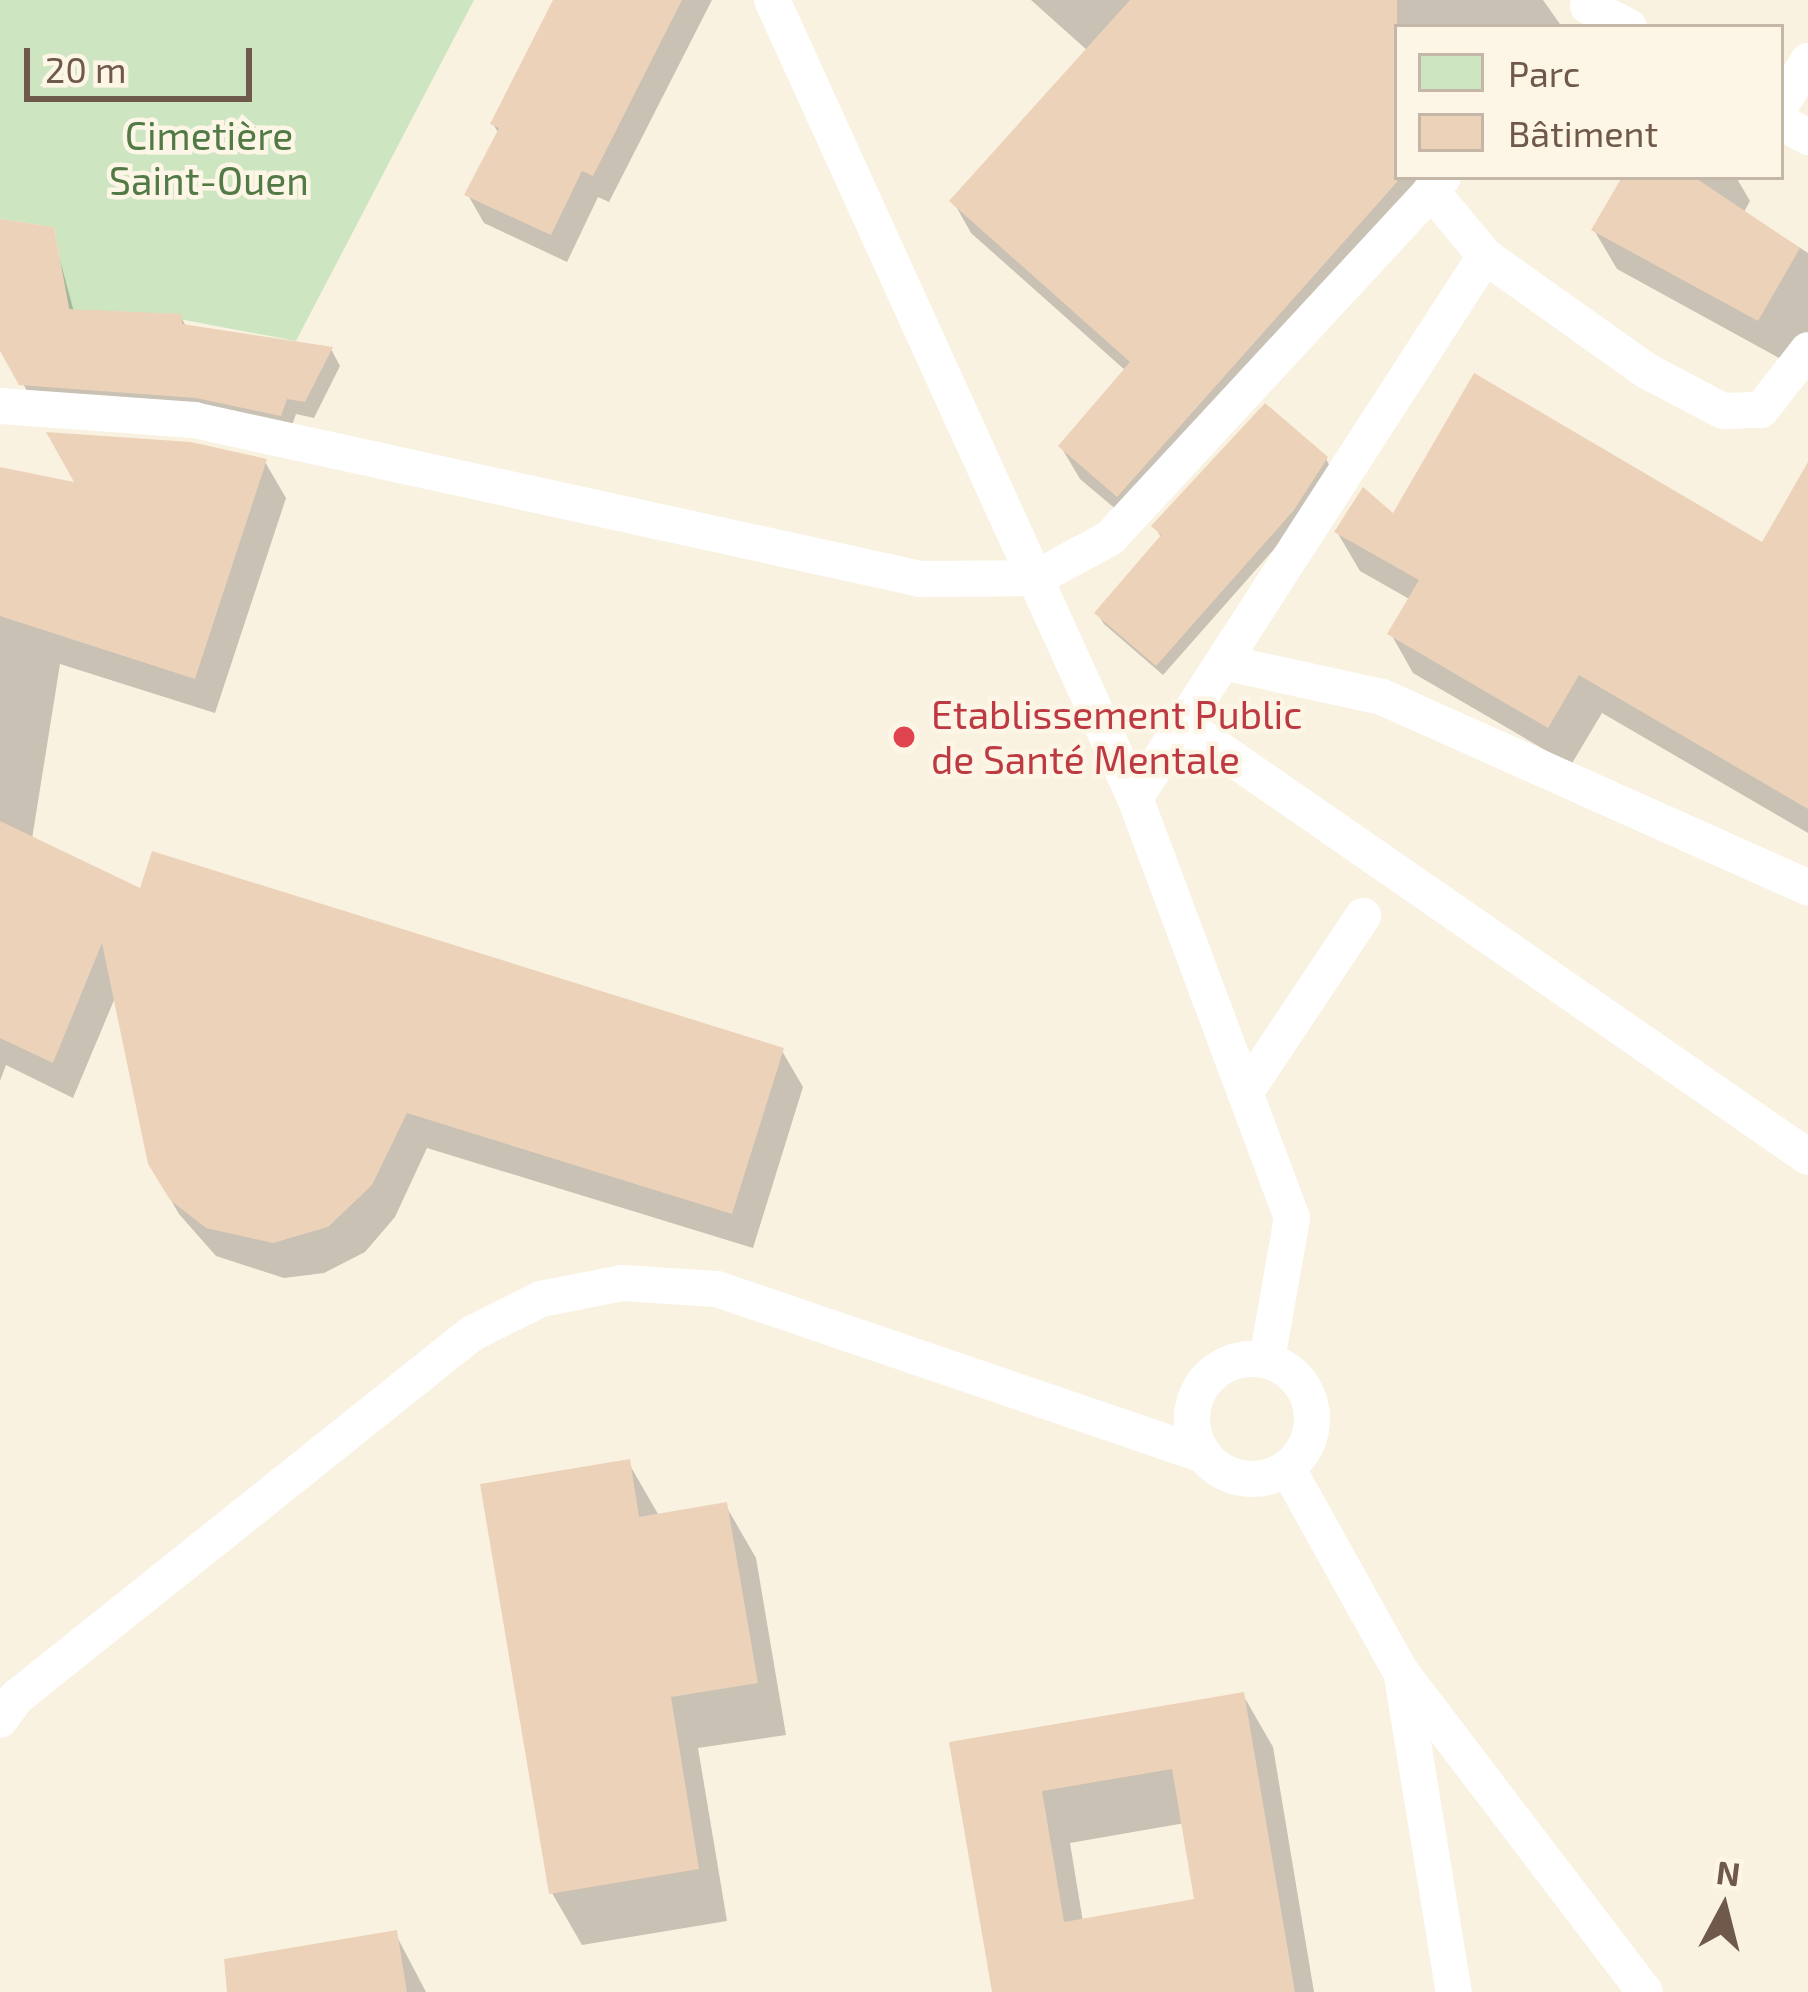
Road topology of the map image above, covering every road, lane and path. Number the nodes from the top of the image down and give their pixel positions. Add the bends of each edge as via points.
1 (772, 0) edge
2 (1584, 11) edge
3 (1621, 24) edge
4 (1808, 61) edge
5 (1784, 100) edge
6 (1437, 184) edge
7 (1485, 256) junction
8 (1808, 350) edge
9 (0, 406) edge
10 (1036, 578) junction
11 (1227, 663) junction
12 (1187, 727) junction
13 (1136, 798) junction
14 (1808, 888) edge
15 (1363, 916) dead end
16 (1245, 1093) junction
17 (1808, 1156) edge
18 (1267, 1360) junction
19 (1201, 1454) junction
20 (1289, 1472) junction
21 (1401, 1672) junction
22 (0, 1720) edge
23 (1454, 1992) edge
24 (1646, 1992) edge

1 - 10 lane
2 - 3 lane
4 - 5 lane
6 - 7 lane
6 - 10 lane via 1110,538
7 - 8 lane via 1646,371 1723,411 1761,410
7 - 11 lane
9 - 10 lane via 194,420 921,579
10 - 13 lane
11 - 12 lane
11 - 14 lane via 1382,698
12 - 13 lane
12 - 17 lane
13 - 16 lane
15 - 16 lane
16 - 18 lane via 1292,1218
18 - 19 lane via 1236,1361 1207,1378 1189,1414
18 - 20 lane via 1297,1376 1316,1422
19 - 20 lane via 1238,1481
19 - 22 lane via 717,1288 622,1283 541,1299 471,1334 17,1697
20 - 21 lane
21 - 23 lane
21 - 24 lane

